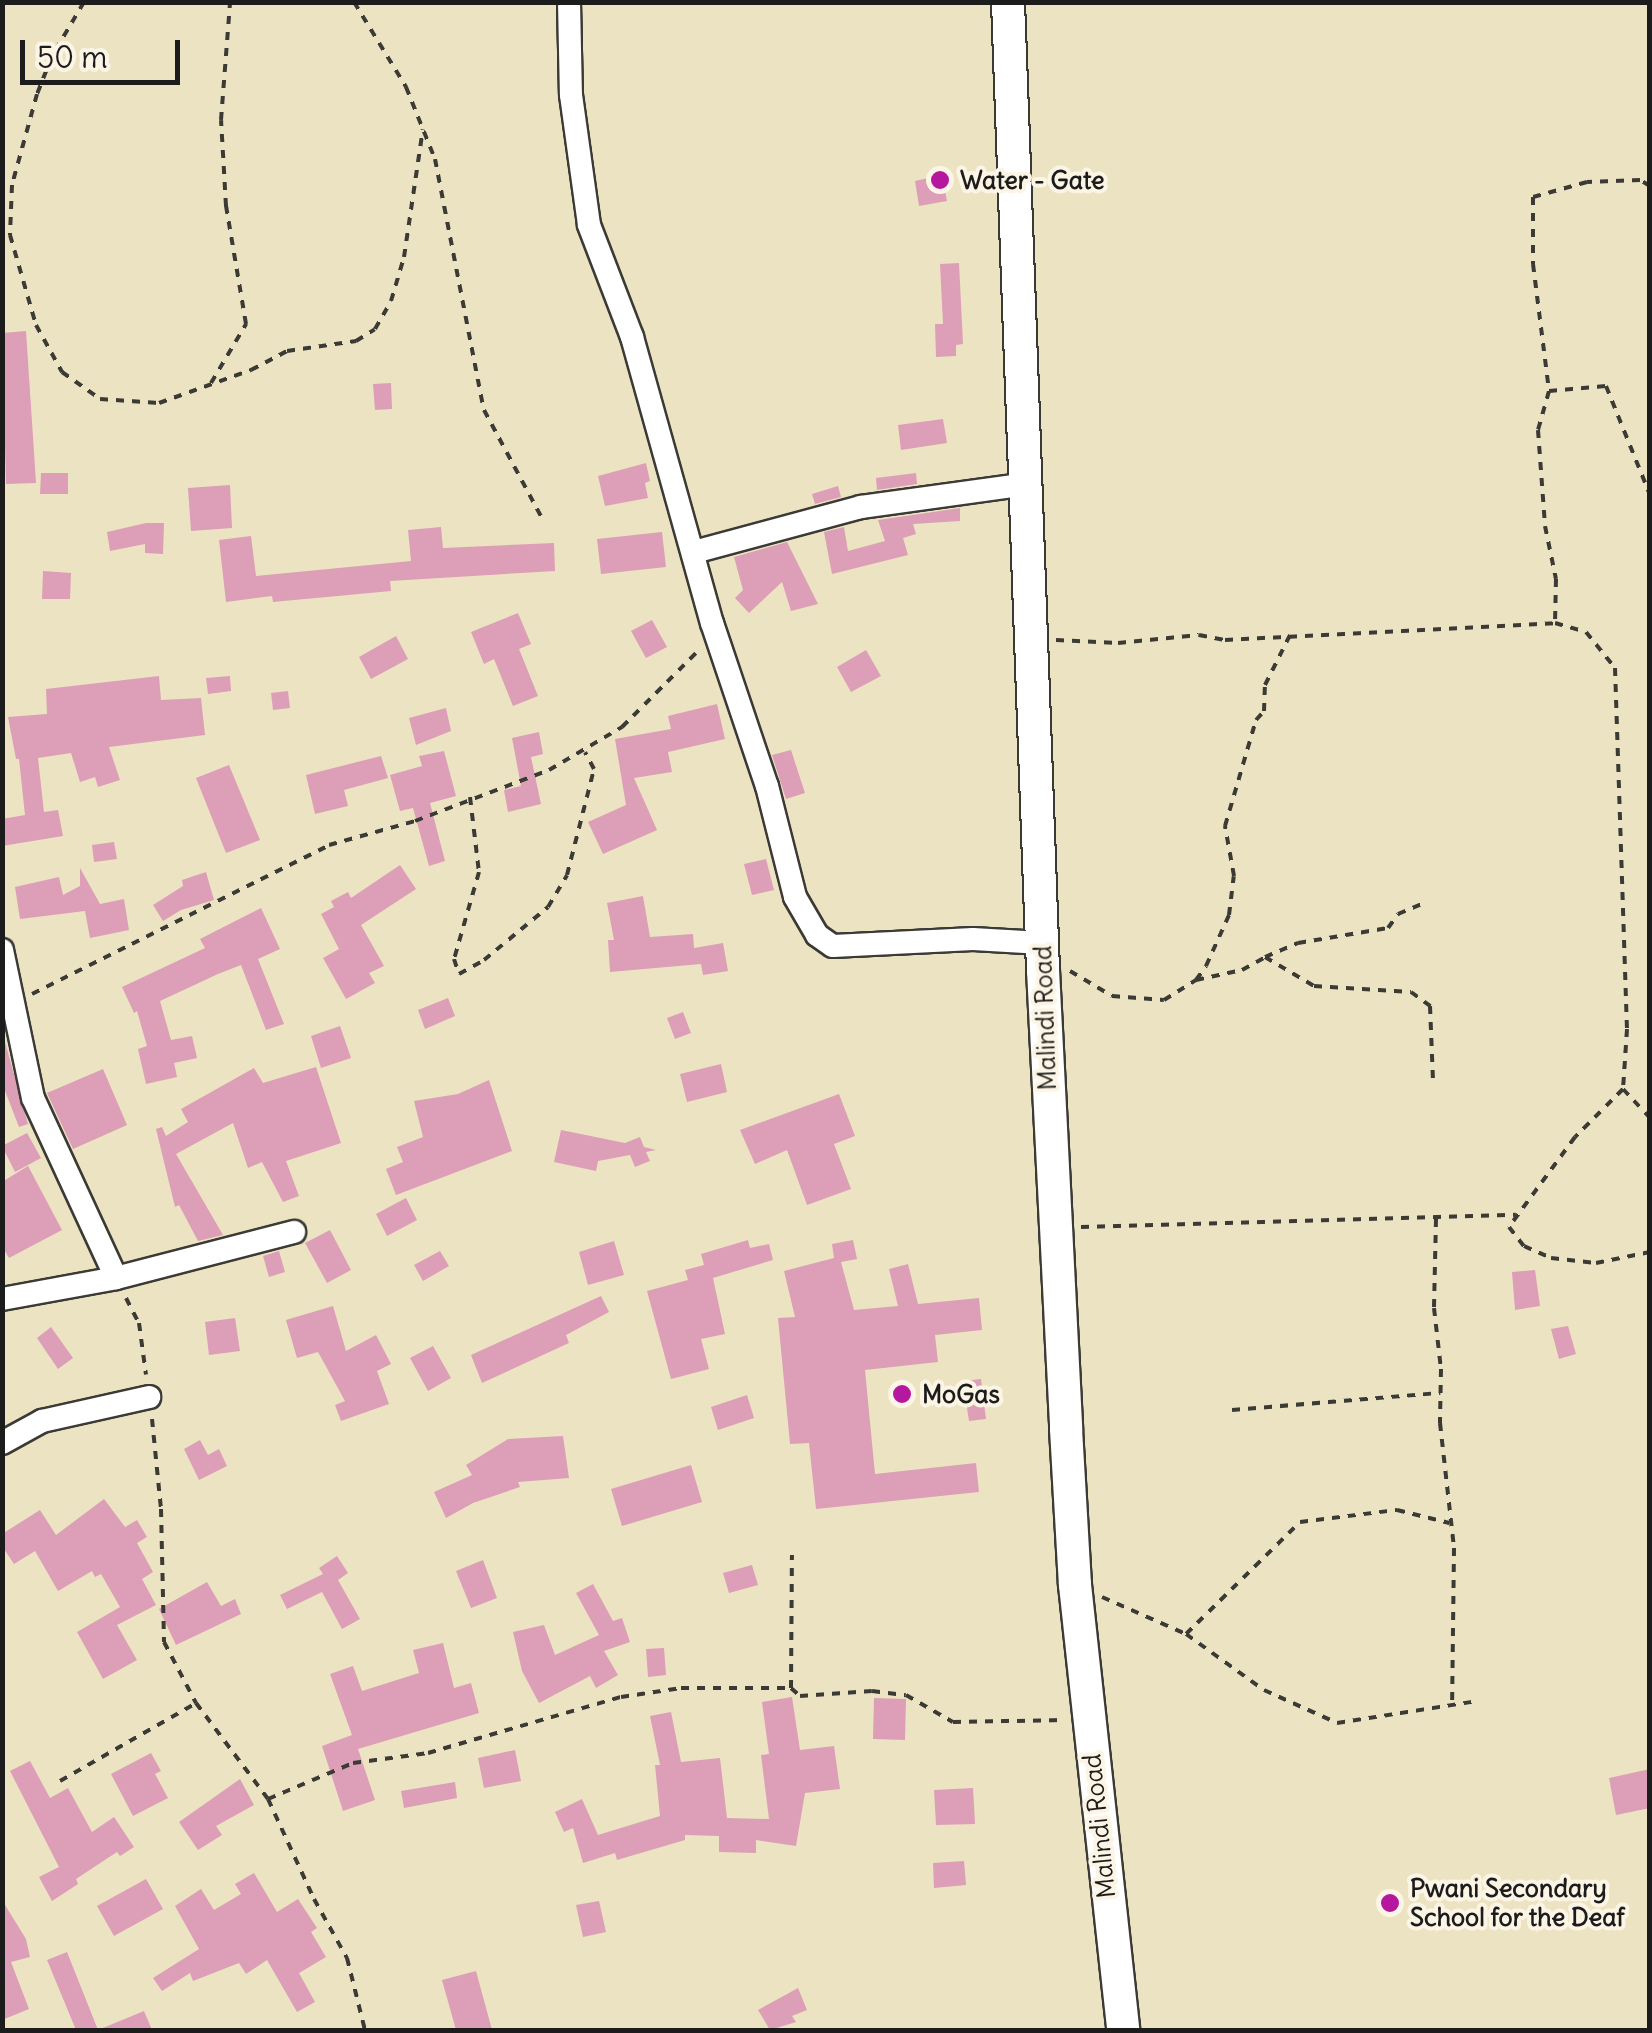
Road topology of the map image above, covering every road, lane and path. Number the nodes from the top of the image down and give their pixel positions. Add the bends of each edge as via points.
1 (84, 2) edge
2 (230, 2) edge
3 (354, 2) edge
4 (568, 2) edge
5 (1008, 2) edge
6 (423, 129) junction
7 (1650, 186) edge
8 (211, 383) junction
9 (1549, 391) junction
10 (1026, 484) junction
11 (1650, 495) edge
12 (544, 522) dead end
13 (694, 552) junction
14 (712, 623) junction
15 (1555, 623) junction
16 (1290, 634) junction
17 (1031, 638) junction
18 (584, 750) junction
19 (470, 796) junction
20 (1424, 903) dead end
21 (2, 950) edge
22 (1042, 956) junction
23 (1265, 957) junction
24 (1196, 980) junction
25 (14, 1002) junction
26 (1433, 1082) dead end
27 (1623, 1089) junction
28 (1650, 1118) edge
29 (1516, 1215) junction
30 (1436, 1219) junction
31 (1055, 1228) junction
32 (294, 1232) dead end
33 (1650, 1252) edge
34 (116, 1278) junction
35 (2, 1299) edge
36 (1440, 1394) junction
37 (150, 1398) junction
38 (1232, 1410) dead end
39 (2, 1443) edge
40 (1450, 1523) junction
41 (792, 1556) dead end
42 (1075, 1585) junction
43 (1186, 1634) junction
44 (791, 1688) junction
45 (1478, 1701) dead end
46 (196, 1704) junction
47 (1452, 1705) junction
48 (1088, 1720) junction
49 (60, 1781) dead end
50 (268, 1799) junction
51 (365, 2030) edge
52 (1123, 2030) edge

1 - 8 path via 52,56 12,185 10,235 36,325 62,372 100,399 159,403
2 - 8 path via 220,120 246,324
3 - 6 path
4 - 13 street via 570,94 588,225 632,337
5 - 10 highway, Malindi Road
6 - 8 path via 404,257 375,329 356,340 286,351
6 - 12 path via 443,190 484,410
7 - 9 path via 1640,180 1587,182 1533,198 1533,264
9 - 11 path via 1606,386
9 - 15 path via 1538,430
10 - 13 street via 861,506
10 - 17 highway, Malindi Road
13 - 14 street
14 - 18 path via 698,651 664,686
14 - 22 street via 767,786 795,897 816,934 833,946 973,938
15 - 16 path
15 - 27 path via 1586,632 1615,668 1628,1029
16 - 17 path via 1118,643
16 - 24 path via 1266,684 1264,711 1224,826 1234,876 1229,915
17 - 22 highway, Malindi Road
18 - 19 path via 508,788
18 - 19 path via 594,769 568,875 548,907 459,974 454,959 478,872
19 - 25 path via 415,822 375,829 292,861 255,886
20 - 23 path via 1398,914 1388,928 1298,943
21 - 25 street
22 - 24 path via 1112,996 1164,1000
22 - 31 highway, Malindi Road
23 - 24 path via 1242,970
23 - 26 path via 1314,986 1411,992 1430,1006
25 - 34 street via 33,1098
27 - 28 path
27 - 29 path via 1575,1137
29 - 30 path
29 - 33 path via 1508,1227 1524,1246 1552,1258 1596,1262
30 - 31 path
30 - 36 path
31 - 42 highway, Malindi Road
32 - 34 street
34 - 35 street
34 - 37 path via 139,1324
36 - 38 path
36 - 40 path
37 - 39 street via 42,1421
37 - 46 path via 164,1642
40 - 43 path via 1398,1510 1300,1522
40 - 47 path
41 - 44 path
42 - 43 path
42 - 48 highway, Malindi Road
43 - 47 path via 1264,1690 1337,1723
44 - 48 path via 800,1696 906,1695 953,1722
44 - 50 path via 681,1688 621,1698 428,1753 353,1763
45 - 47 path
46 - 49 path
46 - 50 path
48 - 52 highway, Malindi Road
50 - 51 path via 347,1958

